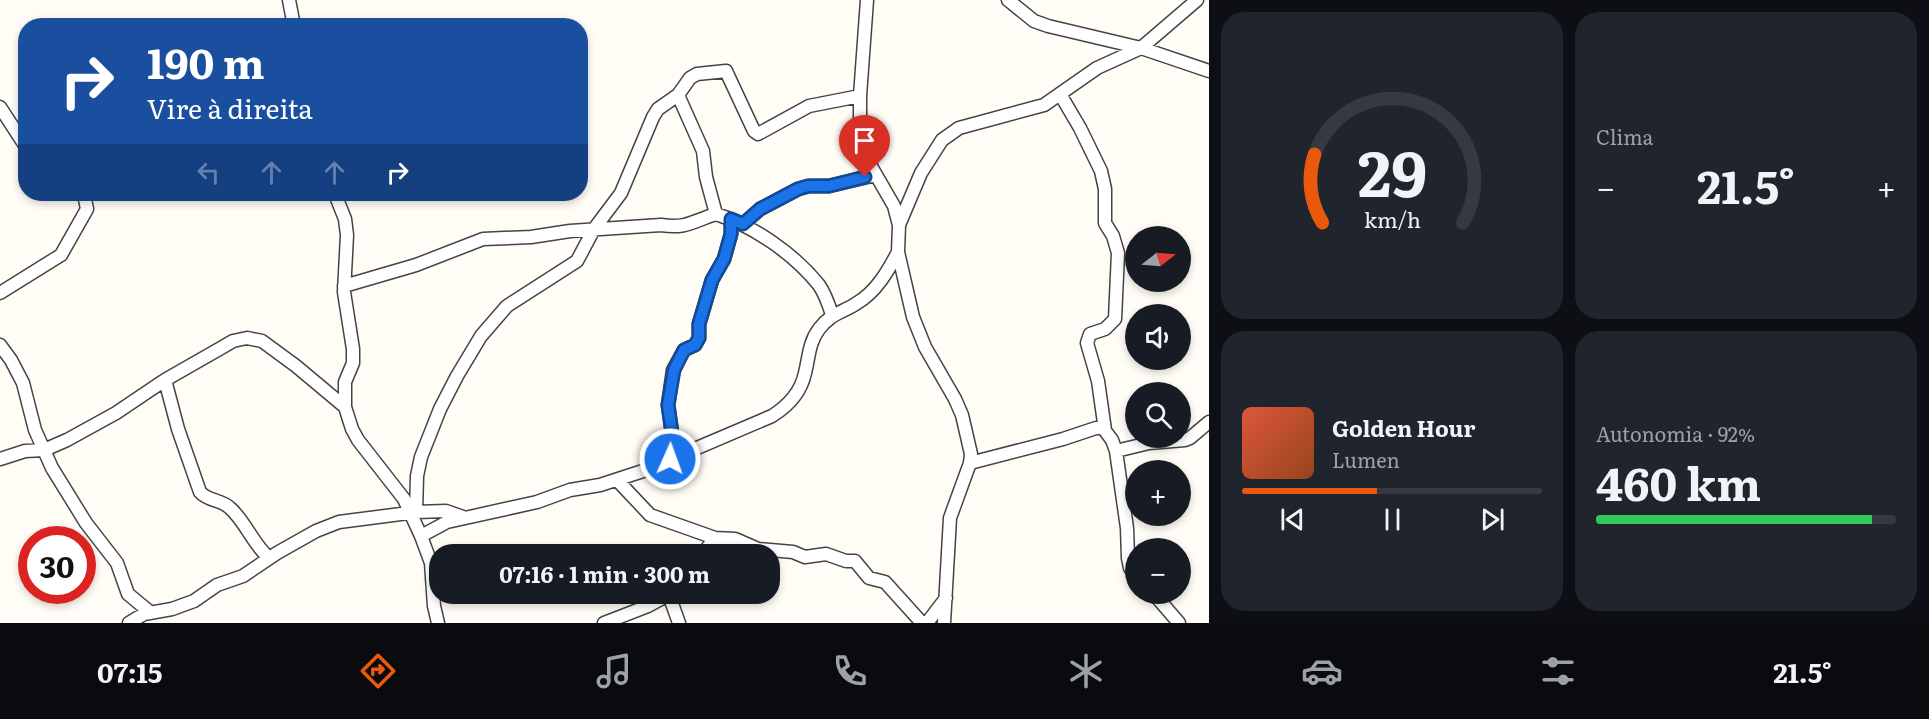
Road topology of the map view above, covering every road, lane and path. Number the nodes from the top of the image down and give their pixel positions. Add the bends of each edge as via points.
1 (289, 0) edge
2 (867, 0) edge
3 (1008, 0) edge
4 (1197, 0) edge
5 (292, 18) edge
6 (1141, 48) junction
7 (1209, 71) edge
8 (1060, 94) junction
9 (678, 95) junction
10 (860, 96) junction
11 (0, 107) edge
12 (18, 135) edge
13 (876, 175) junction
14 (85, 201) edge
15 (338, 201) edge
16 (716, 214) junction
17 (737, 222) junction
18 (899, 225) junction
19 (594, 229) junction
20 (898, 252) junction
21 (344, 286) junction
22 (0, 293) edge
23 (832, 315) junction
24 (0, 345) edge
25 (165, 380) junction
26 (345, 407) junction
27 (1209, 422) edge
28 (1105, 430) junction
29 (44, 450) junction
30 (1116, 451) junction
31 (0, 459) edge
32 (670, 459) junction
33 (970, 463) junction
34 (617, 480) junction
35 (414, 512) junction
36 (465, 518) junction
37 (422, 536) junction
38 (715, 538) junction
39 (1127, 538) edge
40 (710, 544) edge
41 (269, 558) junction
42 (946, 598) junction
43 (652, 604) edge
44 (672, 604) edge
45 (1163, 604) edge
46 (151, 613) junction
47 (129, 623) edge
48 (438, 623) edge
49 (604, 623) edge
50 (679, 623) edge
51 (924, 623) edge
52 (944, 623) edge
53 (1179, 623) edge

1 - 5 street
2 - 10 street
3 - 6 street via 1034,21
4 - 6 street
6 - 7 street
6 - 8 street via 1097,68
8 - 18 street via 1035,109 959,128 942,140 921,173
8 - 28 street via 1101,171 1105,223 1118,253 1115,319 1105,329 1090,334 1087,343 1098,381
9 - 10 street via 697,74 726,70 758,134 809,106
9 - 16 street via 703,151
9 - 19 street via 658,109 621,193
10 - 13 street via 864,143
11 - 12 street
13 - 17 street via 798,189
13 - 18 street via 894,206
14 - 22 street via 87,209 62,255
15 - 21 street via 347,235
16 - 17 street
16 - 19 street via 686,226
17 - 23 street via 776,244 812,278
17 - 32 street via 712,280 699,324 699,338 684,350 674,370 668,405
18 - 20 street
19 - 21 street via 483,239 416,265
19 - 35 street via 577,261 507,306 481,336 456,376 427,438 417,476
20 - 23 street via 869,293
20 - 33 street via 913,317 962,415
21 - 26 street via 353,349 353,363 345,382
23 - 32 street via 813,338 800,387 783,409
24 - 29 street via 23,383
25 - 26 street via 233,341 247,338 271,347
25 - 29 street via 116,413
25 - 41 street via 200,492 232,509
26 - 35 street via 358,440
27 - 30 street via 1185,440
28 - 30 street
28 - 33 street via 1096,428
29 - 31 street
29 - 46 street via 86,523 117,563 128,594
30 - 39 street
32 - 34 street
33 - 42 street via 950,518
34 - 36 street
34 - 38 street via 650,515
35 - 36 street via 446,512
35 - 37 street
35 - 41 street via 339,522
36 - 37 street via 447,522
37 - 48 street via 431,563
38 - 40 street
38 - 51 street via 805,557 826,554 855,561 869,578 885,582
41 - 46 street via 194,601
42 - 51 street
42 - 52 street
43 - 49 street
44 - 50 street
45 - 53 street
46 - 47 street

